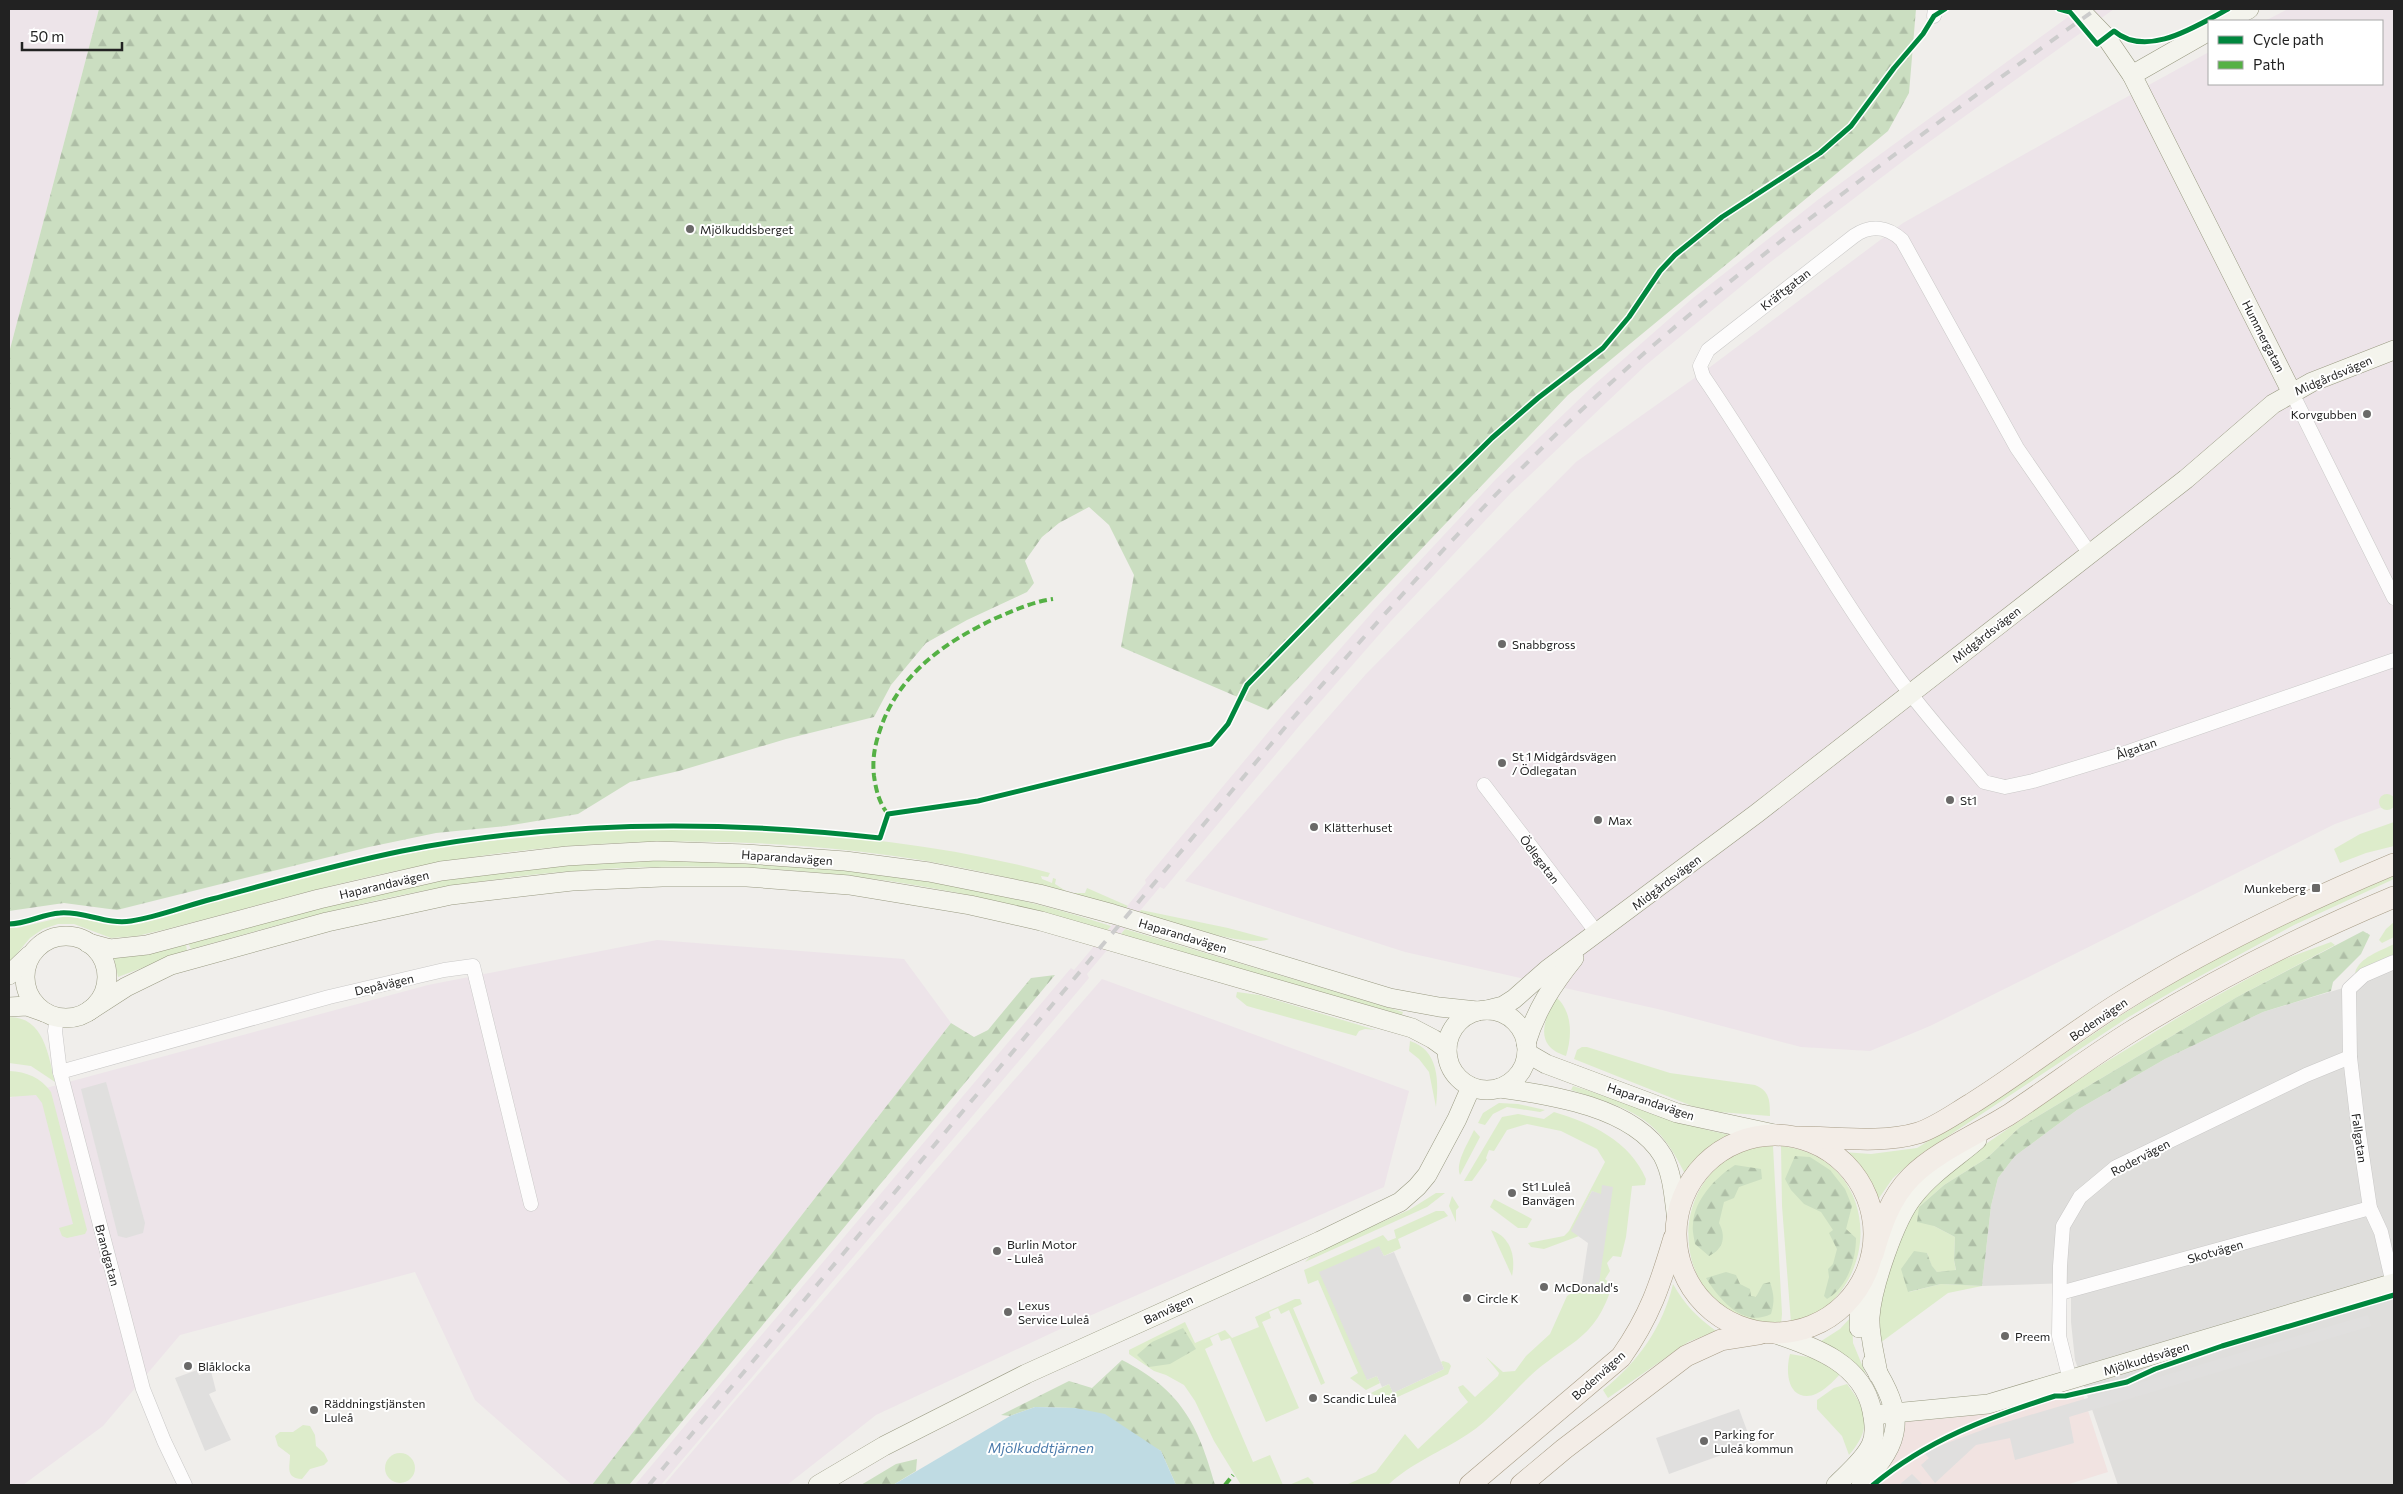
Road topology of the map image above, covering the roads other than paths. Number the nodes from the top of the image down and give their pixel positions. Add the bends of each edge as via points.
1 (2079, 9) edge
2 (2249, 9) edge
3 (2228, 20) edge
4 (2208, 32) edge
5 (2132, 75) junction
6 (2394, 350) edge
7 (2292, 393) junction
8 (2090, 554) junction
9 (2394, 598) edge
10 (2394, 660) edge
11 (1911, 693) junction
12 (1484, 785) dead end
13 (2394, 864) edge
14 (2394, 897) edge
15 (1593, 936) junction
16 (88, 942) junction
17 (34, 950) junction
18 (2394, 962) edge
19 (9, 975) edge
20 (9, 1007) edge
21 (1482, 1010) junction
22 (89, 1011) junction
23 (52, 1015) junction
24 (1526, 1048) junction
25 (1447, 1049) junction
26 (2350, 1057) junction
27 (60, 1072) junction
28 (1472, 1087) junction
29 (1500, 1088) junction
30 (2010, 1114) junction
31 (1788, 1136) junction
32 (531, 1204) dead end
33 (2370, 1208) junction
34 (1677, 1225) junction
35 (1872, 1259) junction
36 (2394, 1284) edge
37 (2060, 1293) junction
38 (1769, 1334) junction
39 (1878, 1374) junction
40 (2070, 1380) junction
41 (1894, 1412) junction
42 (1873, 1415) junction
43 (185, 1485) edge
44 (818, 1485) edge
45 (1470, 1485) edge
46 (1521, 1485) edge
47 (1836, 1485) edge
48 (1861, 1485) edge

1 - 5 street, Hummergatan via 2106,37
2 - 3 street
4 - 5 street
5 - 7 street, Hummergatan
6 - 7 street, Midgårdsvägen
7 - 8 street, Midgårdsvägen via 2269,407 2192,475
7 - 9 street, Hummergatan
8 - 11 street, Midgårdsvägen
8 - 11 street, Kräftgatan via 2017,448 1902,240 1891,232 1876,228 1858,233 1723,337 1703,357 1700,366 1703,376 1821,561
10 - 11 street, Ålgatan via 2122,754 2005,788 1984,782
11 - 15 street, Midgårdsvägen
12 - 15 street, Ödlegatan
13 - 31 main road, Bodenvägen via 2285,913 2187,965 2122,1002 1997,1088 1919,1133 1892,1139
14 - 30 main road via 2324,926 2194,994 2131,1031
15 - 21 street, Midgårdsvägen via 1514,999 1503,1006
15 - 24 street, Midgårdsvägen via 1551,988 1536,1014
16 - 17 street via 75,937 59,937
16 - 21 street, Haparandavägen via 110,949 147,945 319,899 442,871 567,856 657,851 746,854 845,861 928,872 1039,894 1390,998 1439,1007
16 - 22 street via 102,957 107,977 103,994
17 - 19 street
17 - 23 street via 26,966 26,988 33,1002
18 - 26 street, Fallgatan via 2364,975 2349,989
20 - 23 street via 27,1006
21 - 24 street via 1509,1017 1520,1028
21 - 25 street via 1465,1016 1455,1025
22 - 23 street via 73,1017
22 - 25 street, Haparandavägen via 126,987 172,965 327,922 451,895 572,881 747,877 849,885 1041,921 1412,1028
23 - 27 street, Brandgatan
24 - 29 street via 1519,1074
24 - 31 street, Haparandavägen via 1546,1064 1677,1113
25 - 28 street via 1455,1075
26 - 33 street, Fallgatan
26 - 37 street, Rodervägen via 2116,1167 2080,1197 2063,1226
27 - 32 street, Depåvägen via 329,997 472,966
27 - 43 street, Brandgatan via 144,1389
28 - 29 street
28 - 44 street, Banvägen via 1427,1175 1400,1202 1026,1374 884,1446
29 - 34 street, Haparandavägen via 1596,1109 1620,1119 1642,1134 1653,1143 1667,1166
30 - 35 main road via 1925,1165 1911,1177 1887,1212
30 - 39 street via 1928,1181 1913,1196 1900,1217 1889,1244 1870,1316
31 - 34 main road, Bodenvägen via 1745,1140 1716,1155 1691,1182
31 - 35 main road via 1818,1144 1840,1159 1862,1185 1874,1227
33 - 36 street, Fallgatan via 2381,1232
33 - 37 street, Skotvägen
34 - 38 main road via 1679,1259 1696,1294 1726,1320
34 - 45 main road, Bodenvägen via 1656,1296 1621,1357
35 - 38 main road via 1863,1282 1835,1314 1803,1330
35 - 39 street via 1860,1297 1859,1328 1864,1350
36 - 40 street, Mjölkuddsvägen
37 - 40 street, Rodervägen via 2059,1336
38 - 42 street via 1820,1351 1843,1364 1860,1383
38 - 46 main road via 1721,1340 1686,1356 1564,1448
39 - 41 street via 1893,1400
40 - 41 street, Mjölkuddsvägen via 1978,1406
41 - 42 street, Mjölkuddsvägen
41 - 48 street via 1893,1436 1886,1457
42 - 47 street via 1872,1443 1861,1460

